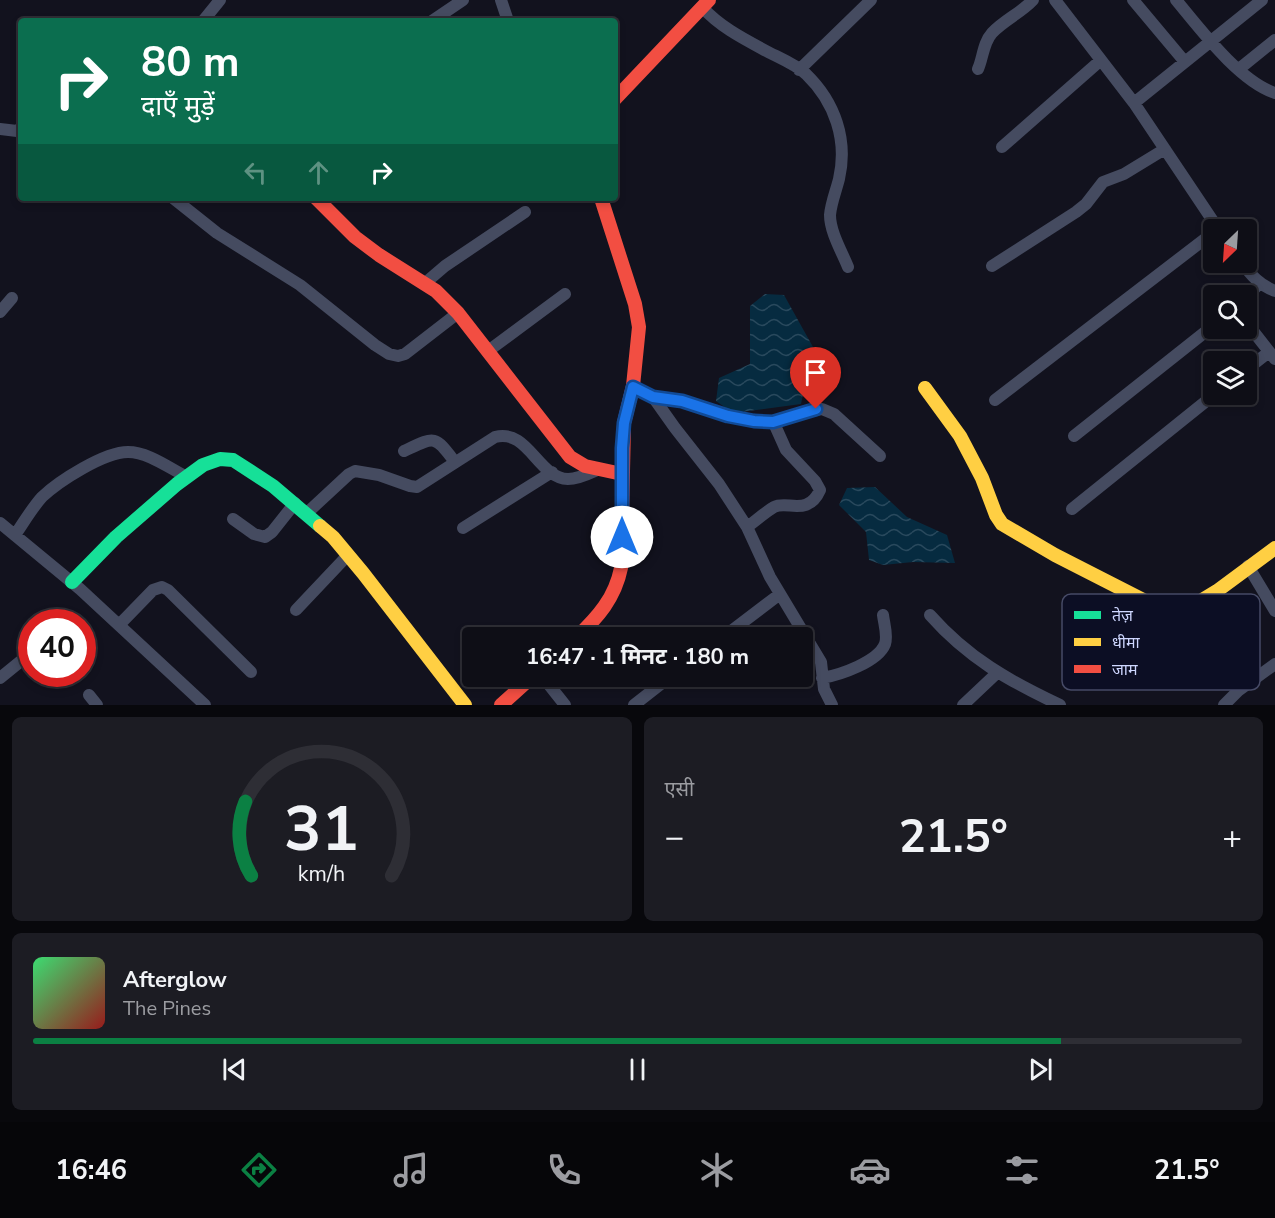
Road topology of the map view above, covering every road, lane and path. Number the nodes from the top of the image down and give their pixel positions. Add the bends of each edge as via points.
1 (220, 0) edge
2 (462, 0) edge
3 (501, 0) edge
4 (871, 0) edge
5 (1033, 0) edge
6 (1055, 0) edge
7 (1132, 0) edge
8 (1176, 0) edge
9 (1262, 0) edge
10 (706, 4) edge
11 (205, 18) edge
12 (436, 18) edge
13 (507, 18) edge
14 (1275, 40) edge
15 (1211, 41) junction
16 (1101, 60) junction
17 (1185, 62) junction
18 (978, 69) dead end
19 (1239, 69) junction
20 (799, 70) junction
21 (1275, 93) edge
22 (618, 96) edge
23 (1134, 103) junction
24 (0, 129) edge
25 (18, 130) edge
26 (1002, 147) dead end
27 (1165, 149) junction
28 (180, 201) edge
29 (319, 201) edge
30 (602, 201) edge
31 (525, 212) dead end
32 (1210, 219) edge
33 (1203, 241) edge
34 (992, 266) dead end
35 (848, 267) dead end
36 (1248, 273) edge
37 (1260, 283) junction
38 (424, 284) junction
39 (1257, 286) edge
40 (1275, 291) edge
41 (566, 294) dead end
42 (12, 298) dead end
43 (0, 312) edge
44 (458, 313) junction
45 (1203, 335) edge
46 (1257, 336) edge
47 (488, 351) junction
48 (1272, 355) edge
49 (1257, 364) edge
50 (633, 387) junction
51 (925, 388) dead end
52 (653, 397) junction
53 (995, 400) dead end
54 (1203, 404) edge
55 (773, 422) junction
56 (1074, 436) dead end
57 (404, 451) dead end
58 (880, 456) dead end
59 (455, 462) junction
60 (599, 469) junction
61 (552, 472) junction
62 (622, 474) junction
63 (188, 477) junction
64 (294, 503) junction
65 (1072, 509) dead end
66 (307, 513) junction
67 (233, 519) dead end
68 (0, 523) edge
69 (747, 527) junction
70 (463, 528) dead end
71 (15, 535) junction
72 (1275, 548) edge
73 (348, 555) junction
74 (1248, 566) junction
75 (72, 582) junction
76 (780, 594) junction
77 (1132, 594) edge
78 (1210, 594) edge
79 (296, 610) dead end
80 (1275, 611) edge
81 (883, 615) dead end
82 (930, 615) dead end
83 (119, 625) junction
84 (586, 627) edge
85 (736, 627) edge
86 (18, 663) edge
87 (1275, 664) edge
88 (251, 672) dead end
89 (997, 673) junction
90 (1260, 675) edge
91 (0, 678) edge
92 (822, 678) junction
93 (521, 687) edge
94 (551, 687) edge
95 (657, 687) edge
96 (1239, 690) edge
97 (1043, 702) edge
98 (205, 705) edge
99 (465, 705) edge
100 (501, 705) edge
101 (565, 705) edge
102 (634, 705) edge
103 (832, 705) edge
104 (963, 705) edge
105 (1060, 705) edge
106 (1224, 705) edge

1 - 11 street
2 - 12 street
3 - 13 street
4 - 20 street
5 - 18 street via 992,33
6 - 16 street
7 - 17 street
8 - 15 street
9 - 15 street
10 - 20 street via 721,25
10 - 22 street
14 - 19 street
15 - 17 street
15 - 19 street
16 - 23 street
16 - 26 street
17 - 23 street
19 - 21 street via 1254,83
20 - 35 street via 817,87 828,105 843,144 830,217
23 - 27 street
24 - 25 street
27 - 32 street
27 - 34 street via 1124,174 1109,178 1076,212
28 - 44 street via 217,233 300,285 389,354 405,354
29 - 38 street via 355,237
30 - 50 street via 639,327
31 - 38 street
33 - 53 street
36 - 37 street
37 - 39 street
37 - 40 street
38 - 44 street
41 - 47 street
42 - 43 street
44 - 47 street
45 - 56 street
46 - 48 street
47 - 60 street via 570,457
48 - 49 street
50 - 52 street
50 - 62 street via 624,423
51 - 77 street via 960,436 996,515 1012,531
52 - 55 street via 682,401 728,416
52 - 69 street
54 - 65 street
55 - 58 street via 822,409 834,414
55 - 69 street via 786,450 820,490 802,506 775,506
57 - 59 street via 435,440
59 - 61 street via 502,435 518,440
59 - 66 street via 417,487 355,471
60 - 61 street via 574,479
60 - 62 street
61 - 70 street
62 - 84 street via 618,584 610,602
63 - 64 street via 203,465 220,459 233,460
63 - 71 street via 145,455 114,454 44,495
63 - 75 street via 116,537
64 - 66 street
64 - 67 street via 266,537 254,534
66 - 73 street
68 - 71 street
69 - 76 street
71 - 75 street
72 - 74 street
73 - 79 street
73 - 99 street
74 - 78 street
74 - 80 street
75 - 83 street
76 - 85 street
76 - 92 street via 821,662
81 - 92 street via 886,635 880,651 847,672
82 - 89 street via 957,644
83 - 88 street via 153,590 162,587
83 - 98 street
86 - 91 street
87 - 90 street
89 - 97 street
89 - 104 street
92 - 103 street
93 - 100 street
94 - 101 street
95 - 102 street
96 - 106 street
97 - 105 street

